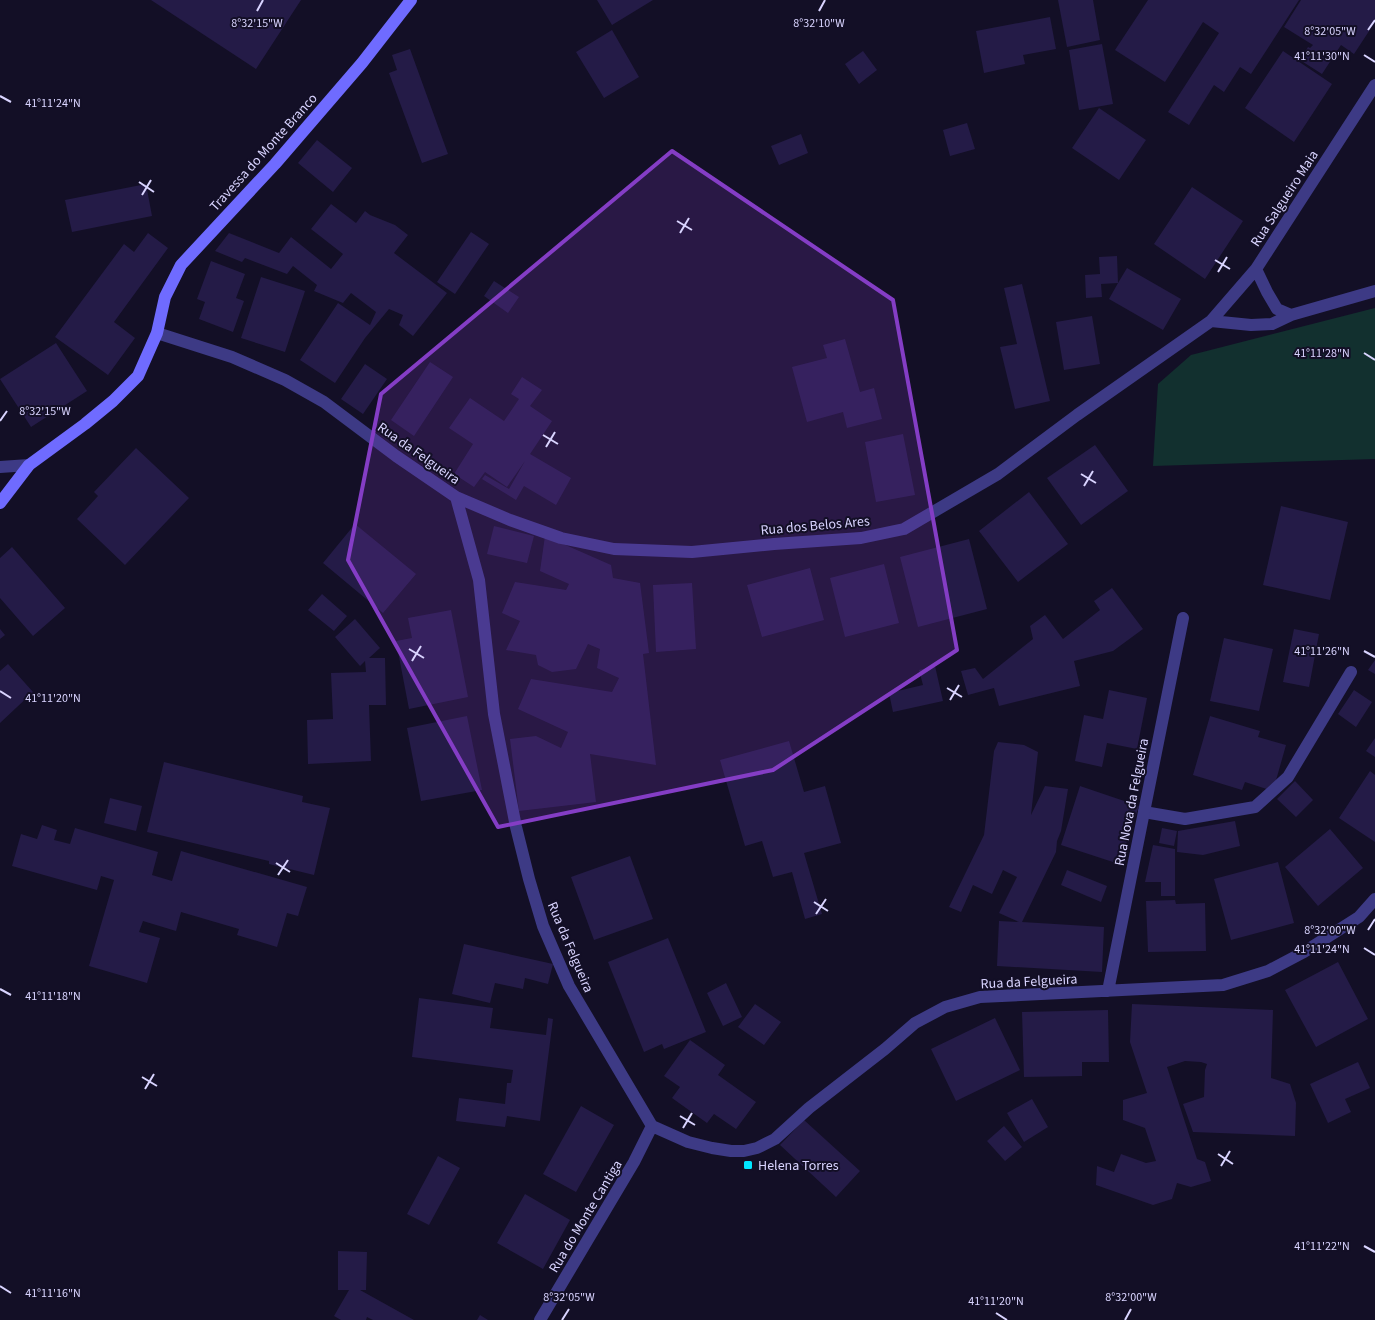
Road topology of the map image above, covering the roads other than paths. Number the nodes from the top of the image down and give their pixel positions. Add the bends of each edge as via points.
1 (411, 0) edge
2 (1375, 85) edge
3 (1256, 268) junction
4 (1375, 291) edge
5 (1291, 315) junction
6 (1211, 321) junction
7 (156, 333) junction
8 (29, 464) junction
9 (0, 467) edge
10 (456, 497) junction
11 (0, 503) edge
12 (1183, 618) dead end
13 (1351, 672) dead end
14 (1144, 812) junction
15 (1375, 899) edge
16 (1108, 992) junction
17 (652, 1126) junction
18 (540, 1320) edge

1 - 7 street, Travessa do Monte Branco via 275,164 181,265 165,297
2 - 3 street, Rua Salgueiro Maia
3 - 5 street via 1277,309
3 - 6 street, Rua Salgueiro Maia
4 - 5 street
5 - 6 street via 1272,324
6 - 10 street, Rua dos Belos Ares via 998,474 904,529 861,538 692,552 614,549 561,538
7 - 8 street via 138,376 85,424
7 - 10 street, Rua da Felgueira via 232,357 285,380 324,402
8 - 9 street
8 - 11 street
10 - 17 street, Rua da Felgueira via 479,580 494,714 516,827 543,926 569,986
12 - 14 street, Rua Nova da Felgueira
13 - 14 street via 1288,777 1255,807 1185,819
14 - 16 street, Rua Nova da Felgueira
15 - 16 street, Rua da Felgueira via 1359,918 1268,971 1223,985
16 - 17 street, Rua da Felgueira via 980,998 945,1007 915,1023 775,1138 744,1152 688,1142
17 - 18 street, Rua do Monte Cantiga

